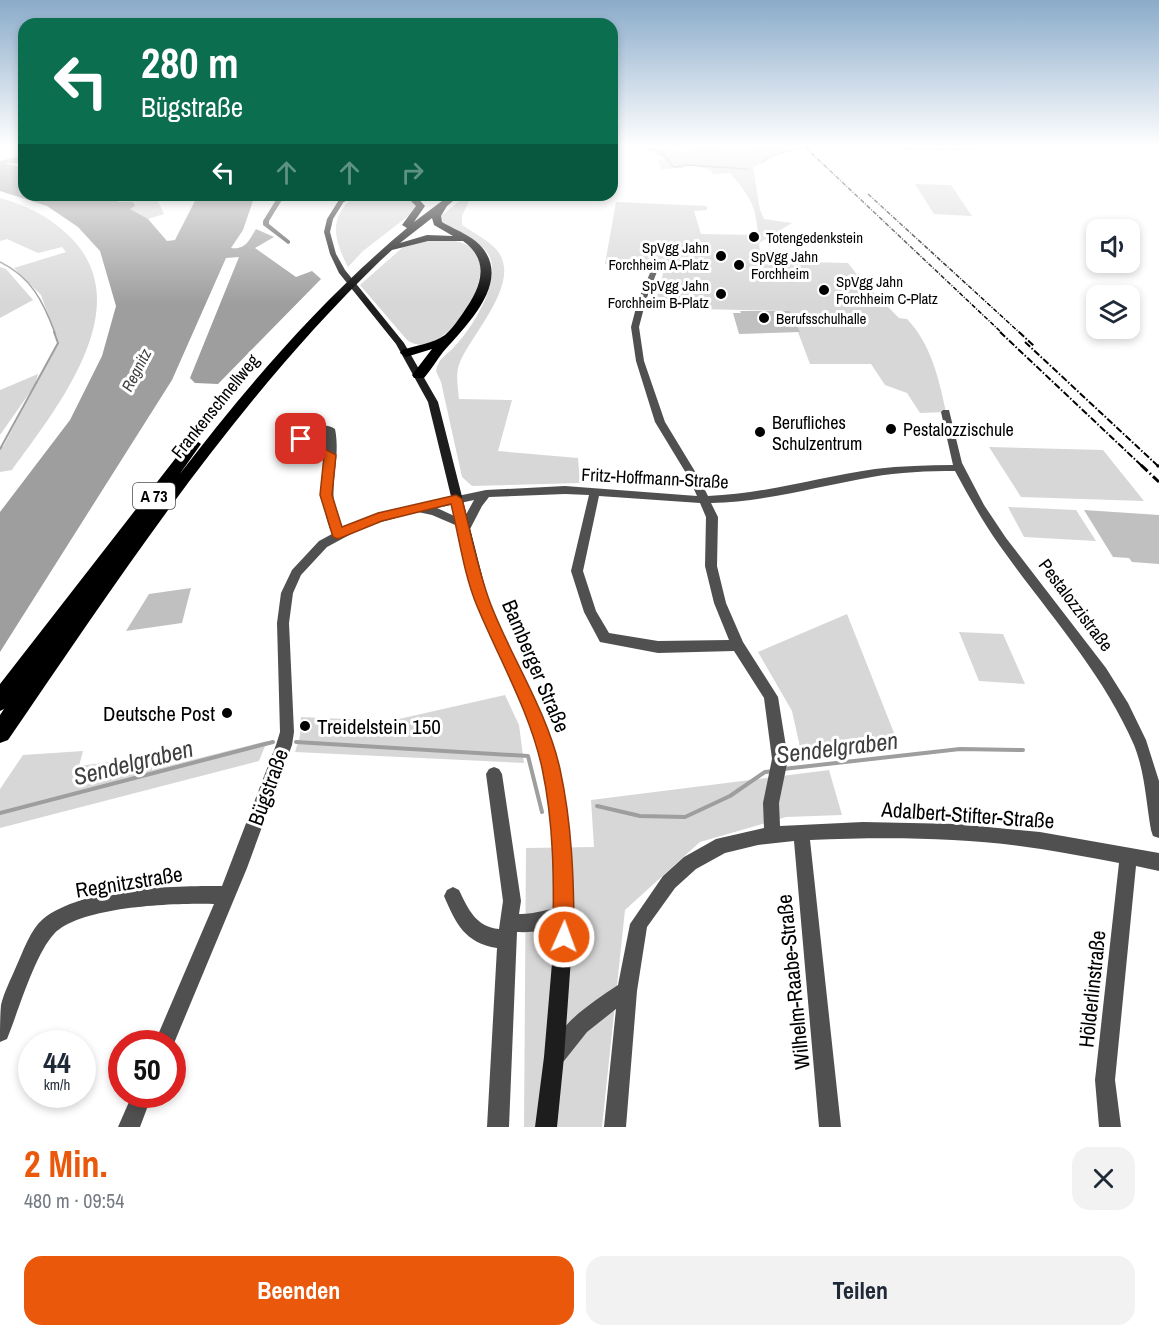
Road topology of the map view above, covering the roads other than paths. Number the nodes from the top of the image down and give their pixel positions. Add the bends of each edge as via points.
1 (278, 201) edge
2 (341, 201) edge
3 (418, 201) edge
4 (443, 201) edge
5 (444, 201) edge
6 (445, 201) edge
7 (407, 225) junction
8 (466, 240) junction
9 (288, 242) dead end
10 (381, 256) junction
11 (657, 264) dead end
12 (448, 338) junction
13 (438, 350) junction
14 (406, 353) junction
15 (419, 375) junction
16 (946, 412) dead end
17 (330, 455) dead end
18 (959, 468) junction
19 (595, 491) junction
20 (486, 494) junction
21 (456, 499) junction
22 (705, 500) junction
23 (414, 509) junction
24 (463, 527) junction
25 (338, 534) junction
26 (738, 645) junction
27 (0, 701) edge
28 (0, 733) edge
29 (494, 774) dead end
30 (1159, 830) edge
31 (801, 832) junction
32 (772, 835) junction
33 (1128, 856) junction
34 (1159, 862) edge
35 (227, 895) junction
36 (453, 896) dead end
37 (565, 916) junction
38 (508, 930) junction
39 (627, 991) junction
40 (170, 1030) edge
41 (0, 1032) edge
42 (554, 1057) junction
43 (137, 1108) edge
44 (129, 1127) edge
45 (498, 1127) edge
46 (546, 1127) edge
47 (615, 1127) edge
48 (830, 1127) edge
49 (1110, 1127) edge

1 - 9 street via 266,225
2 - 14 main road, Bamberger Straße via 327,232 333,254
3 - 7 highway via 421,206
4 - 7 highway, Frankenschnellweg / A 73
5 - 10 highway, Frankenschnellweg / A 73
6 - 8 highway via 436,216 437,224
7 - 27 highway, Frankenschnellweg / A 73 via 321,301 248,381 187,454
8 - 10 highway via 420,239
8 - 12 highway via 484,257 486,277 474,306
10 - 28 highway, Frankenschnellweg / A 73 via 299,337 209,445
11 - 22 street via 635,327 640,361 660,422
12 - 13 highway
12 - 14 highway
13 - 14 highway via 423,356
13 - 15 highway
14 - 15 main road, Bamberger Straße
15 - 21 main road, Bamberger Straße via 442,431
16 - 18 street, Pestalozzistraße
17 - 25 street via 326,495
18 - 22 street, Fritz-Hoffmann-Straße via 874,473 735,499
18 - 30 street, Pestalozzistraße via 997,531 1105,677 1141,745
19 - 20 street, Fritz-Hoffmann-Straße
19 - 22 street, Fritz-Hoffmann-Straße
19 - 26 street via 577,571 590,612 605,638 658,647
20 - 21 street, Fritz-Hoffmann-Straße
20 - 24 street
21 - 23 street, Bügstraße
21 - 24 main road, Bamberger Straße
22 - 26 street via 712,518 711,566 720,603
23 - 24 street via 434,511
23 - 25 street, Bügstraße
24 - 37 main road, Bamberger Straße via 483,603 540,731 551,768 562,837
25 - 35 street, Bügstraße via 312,554 296,573 287,593 287,732
26 - 32 street via 771,697 780,759 771,803
29 - 38 street via 512,901
31 - 32 street, Adalbert-Stifter-Straße
31 - 33 street, Adalbert-Stifter-Straße via 957,832 1040,840
31 - 48 street, Wilhelm-Raabe-Straße
32 - 39 street, Adalbert-Stifter-Straße via 722,845 690,863 669,882 639,924
33 - 34 street, Adalbert-Stifter-Straße
33 - 49 street, Hölderlinstraße via 1105,1080
35 - 40 street, Bügstraße
35 - 41 street, Regnitzstraße via 187,894 109,904 59,920 45,932
36 - 38 street via 466,923 488,939
37 - 38 street
37 - 42 main road, Bamberger Straße
38 - 45 street
39 - 42 street via 585,1018
39 - 47 street, Adalbert-Stifter-Straße
42 - 46 main road, Bamberger Straße
43 - 44 street

